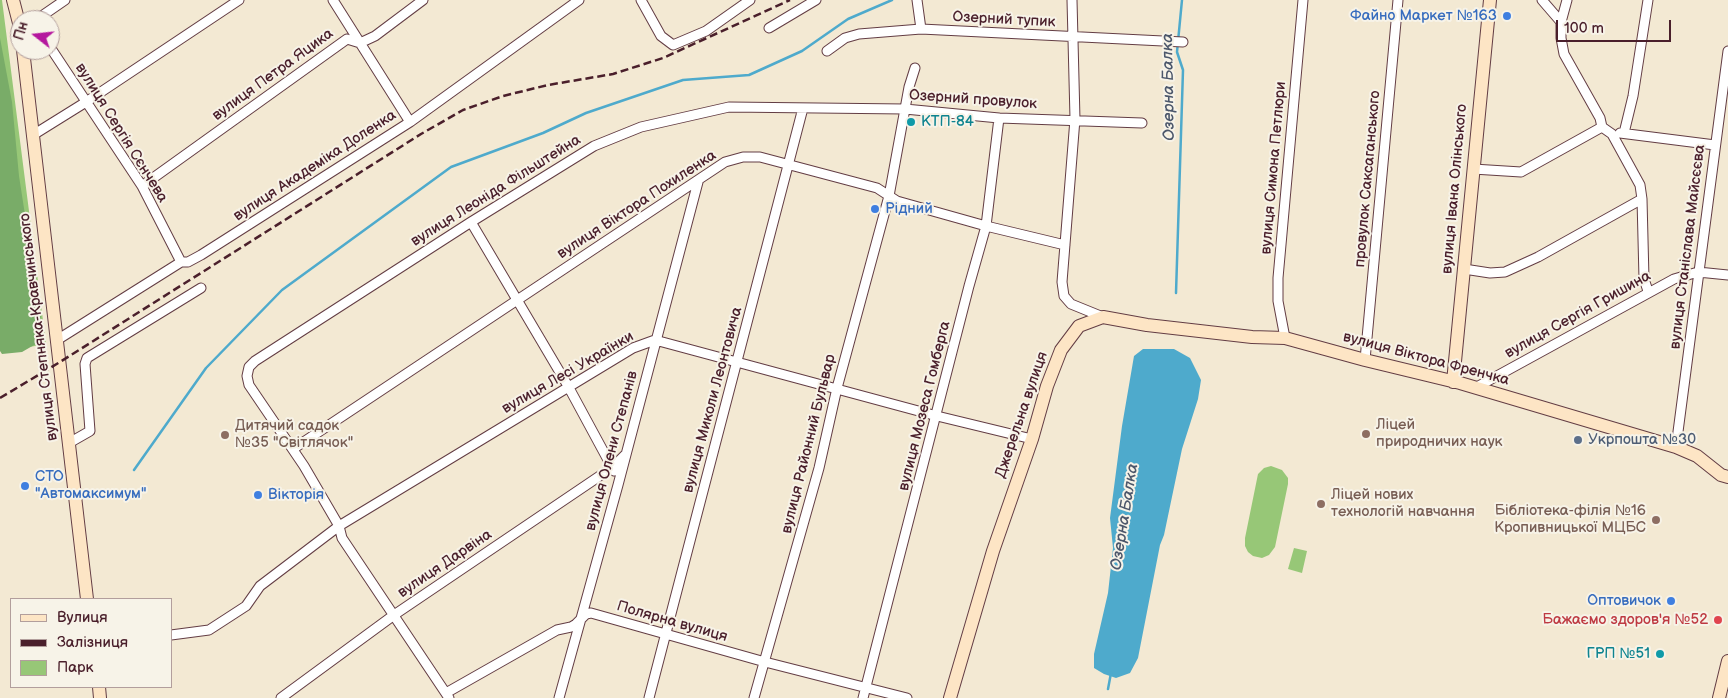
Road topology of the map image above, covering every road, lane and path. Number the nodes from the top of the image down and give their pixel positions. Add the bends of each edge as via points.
1 (65, 0) edge
2 (239, 0) edge
3 (334, 0) edge
4 (423, 0) edge
5 (579, 0) edge
6 (641, 0) edge
7 (750, 0) edge
8 (816, 0) edge
9 (917, 0) edge
10 (1072, 0) edge
11 (1303, 0) edge
12 (1398, 0) edge
13 (1490, 0) edge
14 (1542, 0) edge
15 (1567, 0) edge
16 (1648, 0) edge
17 (50, 10) edge
18 (1561, 22) junction
19 (769, 28) dead end
20 (921, 29) junction
21 (1072, 38) junction
22 (1183, 42) dead end
23 (360, 43) junction
24 (827, 50) dead end
25 (1728, 51) edge
26 (24, 60) edge
27 (59, 60) edge
28 (915, 68) dead end
29 (86, 102) junction
30 (803, 108) junction
31 (905, 109) junction
32 (999, 118) junction
33 (1075, 119) junction
34 (410, 122) junction
35 (1142, 122) dead end
36 (1602, 128) junction
37 (1624, 133) junction
38 (33, 134) junction
39 (1612, 134) junction
40 (1715, 145) junction
41 (788, 165) junction
42 (1473, 168) junction
43 (698, 182) junction
44 (142, 186) junction
45 (889, 196) junction
46 (1642, 199) junction
47 (471, 222) junction
48 (986, 226) junction
49 (1065, 245) junction
50 (181, 262) junction
51 (1464, 269) junction
52 (1698, 272) junction
53 (1728, 275) edge
54 (201, 288) dead end
55 (1648, 291) junction
56 (518, 300) junction
57 (1103, 318) junction
58 (1285, 338) junction
59 (58, 340) junction
60 (655, 340) junction
61 (1365, 360) junction
62 (737, 362) junction
63 (1453, 382) junction
64 (568, 386) junction
65 (837, 388) junction
66 (1474, 388) junction
67 (936, 416) junction
68 (1032, 439) junction
69 (69, 444) junction
70 (1676, 447) junction
71 (293, 449) junction
72 (626, 455) junction
73 (613, 467) junction
74 (1728, 476) edge
75 (618, 485) junction
76 (339, 526) junction
77 (87, 598) edge
78 (394, 615) junction
79 (582, 618) junction
80 (172, 635) edge
81 (666, 635) junction
82 (1728, 661) edge
83 (765, 662) junction
84 (865, 687) junction
85 (448, 696) edge
86 (281, 698) edge
87 (558, 698) edge
88 (649, 698) edge
89 (754, 698) edge
90 (862, 698) edge
91 (908, 698) edge
92 (950, 698) edge
93 (1719, 698) edge

1 - 17 street
2 - 29 street
3 - 23 street
4 - 23 street, вулиця Петра Яцика via 375,36
5 - 34 street, вулиця Академіка Доленка
6 - 7 street via 661,36 673,45 706,31
8 - 19 street
9 - 20 street
10 - 21 street
11 - 58 street, вулиця Симона Петлюри via 1278,278 1278,301
12 - 61 street, провулок Саксаганського
13 - 42 street, вулиця Івана Олінського
14 - 18 street
15 - 18 street
16 - 37 street
18 - 36 street via 1564,54 1600,118
20 - 21 street, Озерний тупик
20 - 24 street, Озерний тупик via 859,34 845,38
21 - 22 street, Озерний тупик
21 - 33 street
23 - 34 street
23 - 44 street, вулиця Петра Яцика via 347,39
25 - 40 street, вулиця Станіслава Майсєєва
26 - 38 street, вулиця Степняка-Кравчинського
27 - 29 street, вулиця Сергія Сєнчева
28 - 31 street, вулиця Районний Бульвар
29 - 38 street
29 - 44 street, вулиця Сергія Сєнчева
30 - 31 street, Озерний провулок
30 - 41 street, вулиця Миколи Леонтовича
30 - 47 street, вулиця Леоніда Фільштейна via 729,106 641,127 594,146
31 - 32 street, Озерний провулок
31 - 45 street, вулиця Районний Бульвар
32 - 33 street, Озерний провулок
32 - 48 street, вулиця Мозеса Гомберга
33 - 35 street, Озерний провулок
33 - 49 street
34 - 50 street, вулиця Академіка Доленка via 201,255
36 - 39 street
36 - 42 street via 1521,172
37 - 39 street
37 - 40 street
38 - 59 street, вулиця Степняка-Кравчинського
39 - 46 street via 1640,185
40 - 52 street, вулиця Станіслава Майсєєва
41 - 43 street, вулиця Віктора Похиленка via 760,157 743,157 725,162
41 - 45 street, вулиця Віктора Похиленка via 876,188
41 - 62 street, вулиця Миколи Леонтовича
42 - 51 street, вулиця Івана Олінського
43 - 56 street, вулиця Віктора Похиленка
43 - 60 street, вулиця Олени Степанів
44 - 50 street, вулиця Сергія Сєнчева
45 - 48 street, вулиця Віктора Похиленка
45 - 65 street, вулиця Районний Бульвар
46 - 51 street via 1506,272
46 - 55 street via 1644,279
47 - 56 street
47 - 71 street, вулиця Леоніда Фільштейна via 249,367 249,385
48 - 49 street, вулиця Віктора Похиленка
48 - 67 street, вулиця Мозеса Гомберга
49 - 57 street via 1064,296 1071,304
50 - 59 street, вулиця Академіка Доленка
51 - 63 street, вулиця Івана Олінського
52 - 53 street, вулиця Сергія Гришина
52 - 55 street, вулиця Сергія Гришина
52 - 70 street, вулиця Станіслава Майсєєва
54 - 69 street via 87,358 90,431
55 - 66 street, вулиця Сергія Гришина
56 - 64 street
56 - 71 street, вулиця Віктора Похиленка
57 - 58 street, вулиця Віктора Френчка
57 - 68 street, Джерельна вулиця via 1079,326 1061,350
58 - 61 street, вулиця Віктора Френчка
59 - 69 street, вулиця Степняка-Кравчинського
60 - 62 street, вулиця Лесі Українки
60 - 64 street, вулиця Лесі Українки via 633,348
60 - 72 street, вулиця Олени Степанів
61 - 63 street, вулиця Віктора Френчка
62 - 65 street, вулиця Лесі Українки
62 - 81 street, вулиця Миколи Леонтовича
63 - 66 street, вулиця Віктора Френчка
64 - 73 street
64 - 76 street, вулиця Лесі Українки
65 - 67 street, вулиця Лесі Українки
65 - 83 street, вулиця Районний Бульвар via 819,468
66 - 70 street, вулиця Віктора Френчка
67 - 68 street, вулиця Лесі Українки
67 - 84 street, вулиця Мозеса Гомберга
68 - 92 street, Джерельна вулиця via 993,551
69 - 77 street, вулиця Степняка-Кравчинського
70 - 74 street, вулиця Віктора Френчка via 1697,456 1721,475
71 - 76 street
72 - 73 street, вулиця Дарвіна
72 - 75 street, вулиця Олени Степанів
73 - 75 street
73 - 78 street, вулиця Дарвіна
75 - 79 street, вулиця Олени Степанів
76 - 78 street via 342,538
76 - 80 street, вулиця Лесі Українки via 260,586 246,606 209,630
78 - 85 street
78 - 86 street, вулиця Дарвіна
79 - 81 street, Полярна вулиця via 590,614
79 - 85 street, Полярна вулиця via 571,628 557,630
79 - 87 street, вулиця Олени Степанів
81 - 83 street, Полярна вулиця
81 - 88 street, вулиця Миколи Леонтовича
82 - 93 street
83 - 84 street, Полярна вулиця
83 - 89 street, вулиця Районний Бульвар
84 - 90 street, вулиця Мозеса Гомберга
84 - 91 street, Полярна вулиця

